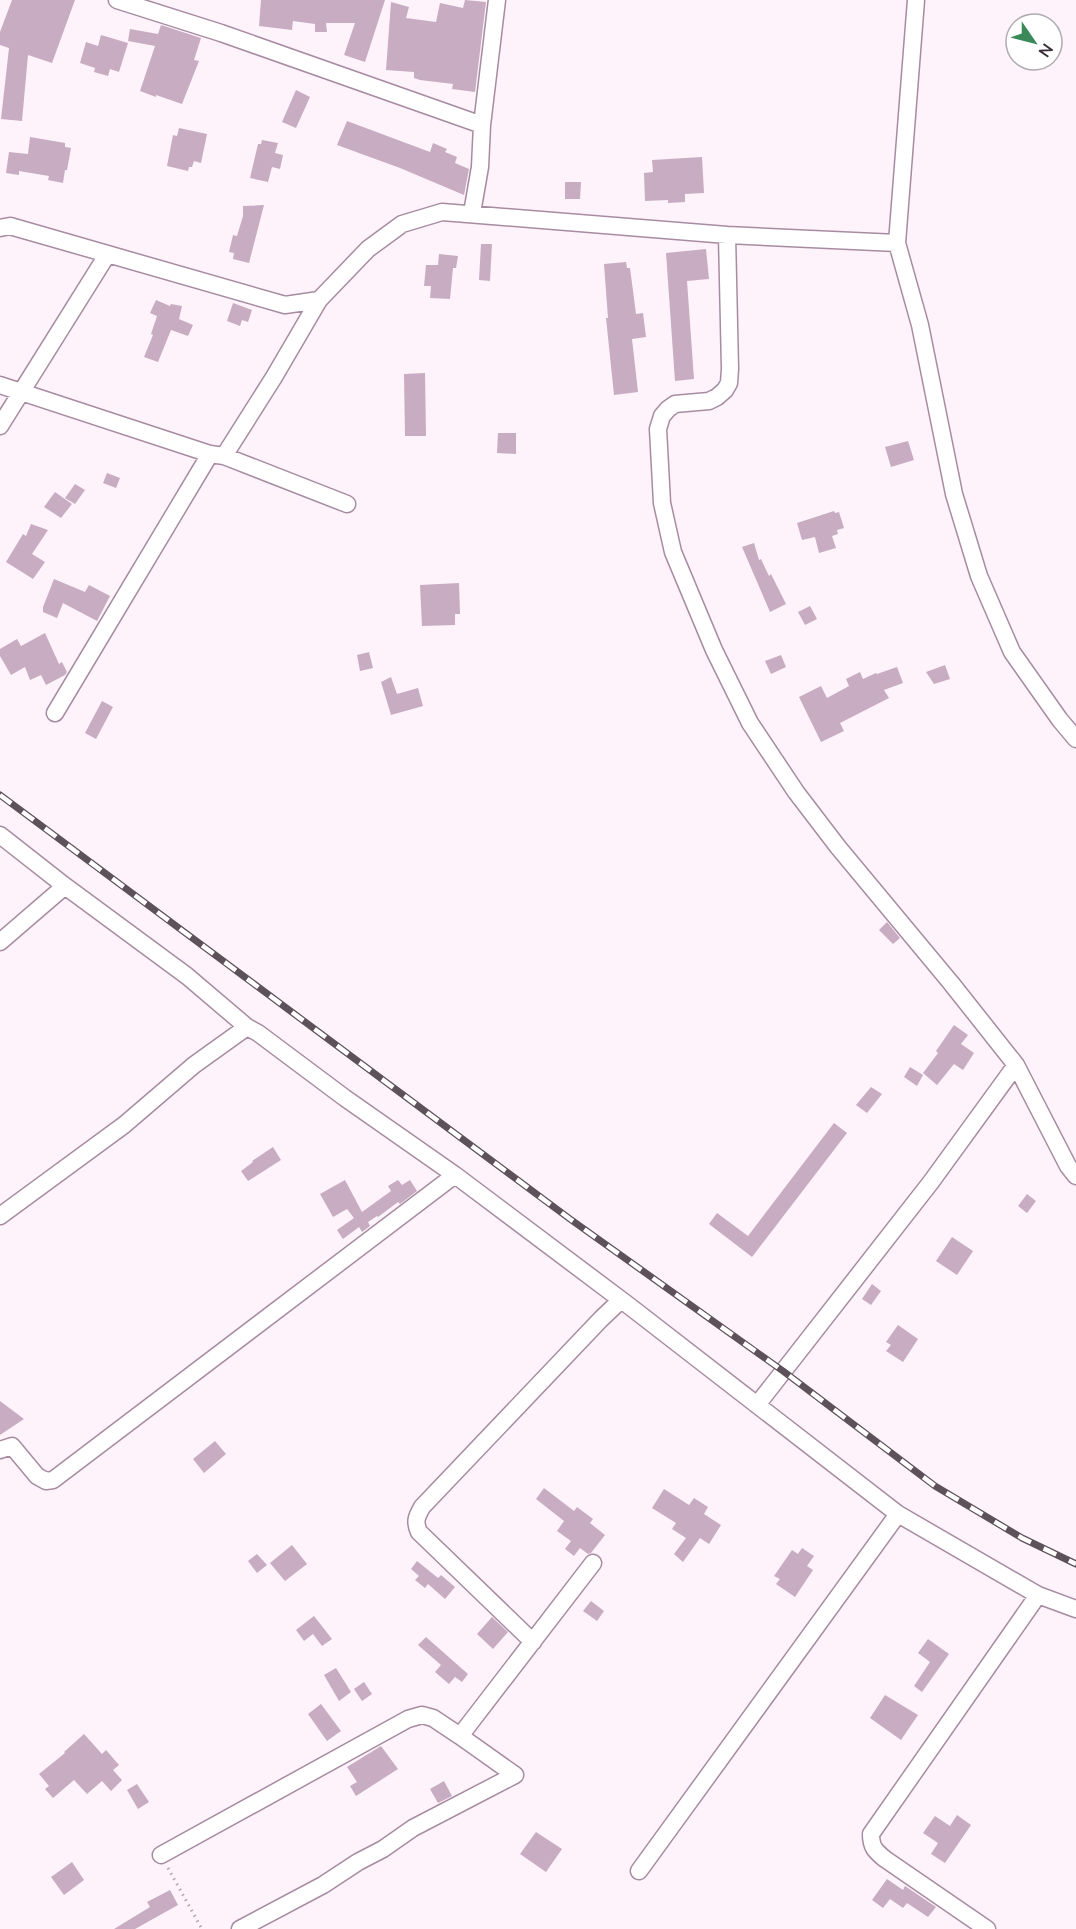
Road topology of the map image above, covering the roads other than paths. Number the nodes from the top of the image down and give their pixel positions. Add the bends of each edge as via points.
1 (117, 0) edge
2 (496, 0) edge
3 (916, 0) edge
4 (482, 125) junction
5 (472, 213) junction
6 (3, 222) edge
7 (727, 236) junction
8 (897, 243) junction
9 (107, 255) junction
10 (319, 300) junction
11 (0, 385) edge
12 (22, 393) junction
13 (0, 426) edge
14 (217, 455) junction
15 (347, 504) dead end
16 (55, 713) dead end
17 (1076, 739) edge
18 (0, 835) edge
19 (65, 886) junction
20 (0, 942) edge
21 (247, 1027) junction
22 (1016, 1065) junction
23 (455, 1175) junction
24 (1076, 1176) edge
25 (0, 1216) edge
26 (621, 1300) junction
27 (757, 1405) junction
28 (0, 1450) edge
29 (898, 1514) junction
30 (593, 1563) dead end
31 (1038, 1595) junction
32 (1076, 1609) edge
33 (533, 1642) junction
34 (460, 1736) junction
35 (161, 1855) road end
36 (639, 1871) dead end
37 (240, 1929) edge
38 (987, 1929) edge

1 - 4 street
2 - 4 street
3 - 8 street
4 - 5 street
5 - 7 street
5 - 10 street via 442,212 402,224 368,249
6 - 9 street
7 - 8 street
7 - 22 street via 729,383 709,401 675,404 662,416 658,429 662,503 674,552 714,650 750,723 796,792
8 - 17 street via 920,325 954,494 979,576 1012,652
9 - 10 street via 285,305
9 - 12 street
10 - 14 street via 274,377
11 - 12 street
12 - 13 street
12 - 14 street
14 - 15 street
14 - 16 street
18 - 19 street
19 - 20 street
19 - 21 street via 187,976
21 - 23 street
21 - 25 street via 194,1065 124,1125
22 - 24 street
22 - 27 street via 931,1182
23 - 26 street
23 - 28 street via 53,1480 37,1476 12,1446
26 - 27 street
26 - 33 street via 422,1507 416,1518 418,1532
27 - 29 street
29 - 31 street
29 - 36 street
30 - 33 street
31 - 32 street
31 - 38 street via 871,1834 875,1851
33 - 34 street
34 - 35 street via 433,1718 422,1715 408,1719
34 - 37 street via 515,1775 413,1828 323,1885

